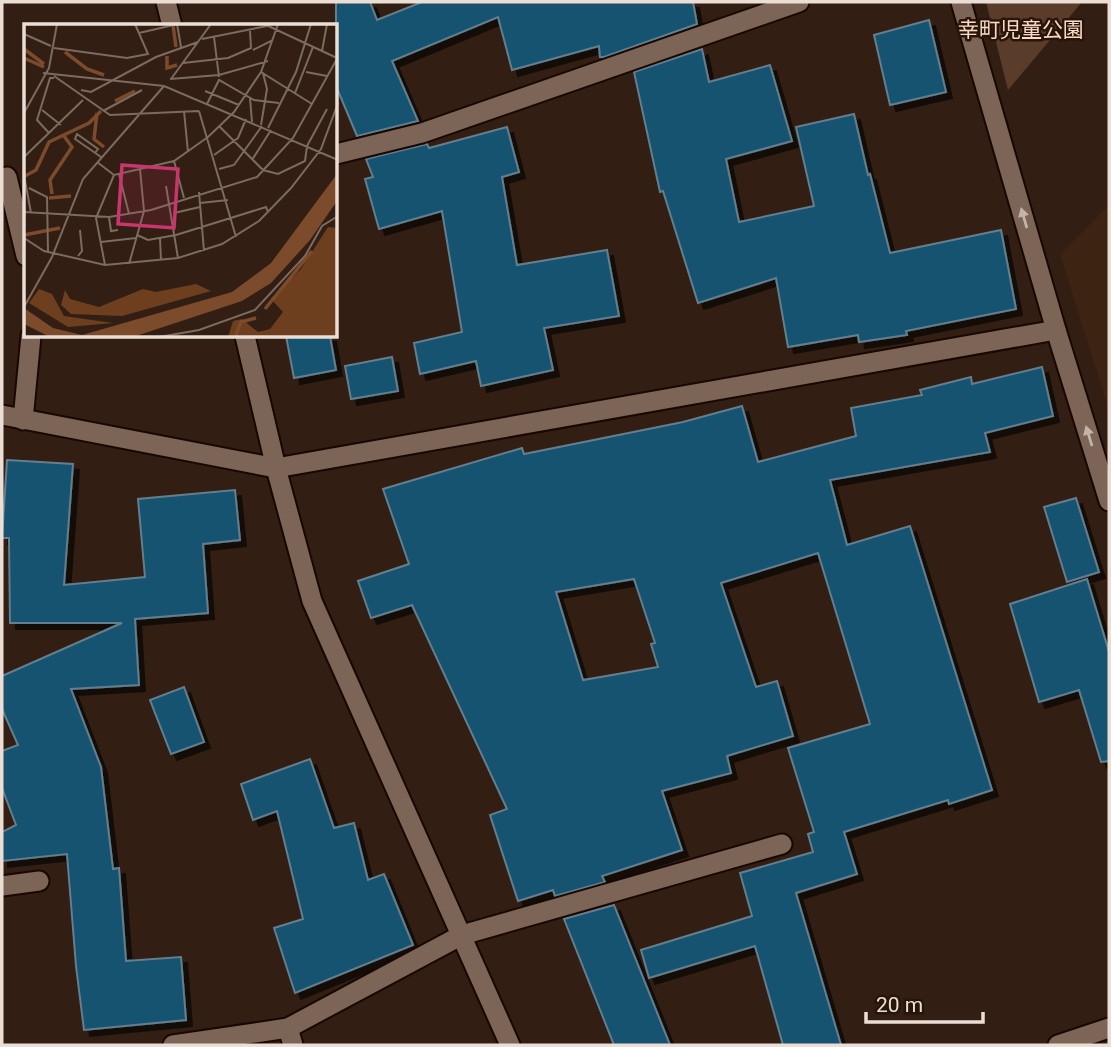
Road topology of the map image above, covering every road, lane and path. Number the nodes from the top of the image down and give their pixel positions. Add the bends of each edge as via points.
1 (166, 2) edge
2 (799, 2) edge
3 (961, 2) edge
4 (172, 24) edge
5 (338, 154) edge
6 (7, 177) dead end
7 (24, 248) edge
8 (1056, 330) junction
9 (31, 338) edge
10 (245, 338) edge
11 (2, 415) edge
12 (23, 420) junction
13 (276, 468) junction
14 (1109, 501) edge
15 (782, 844) dead end
16 (39, 880) dead end
17 (2, 886) edge
18 (461, 935) junction
19 (1109, 1028) edge
20 (290, 1037) edge
21 (173, 1045) edge
22 (510, 1045) edge
23 (1058, 1045) edge

1 - 4 street
2 - 5 street via 422,133
8 -> 3 street
6 - 7 street
8 - 13 street
14 -> 8 street
9 - 12 street
10 - 13 street
11 - 12 street
12 - 13 street
13 - 18 street via 312,601
15 - 18 street
16 - 17 street
18 - 20 street
18 - 22 street
19 - 23 street
20 - 21 street

